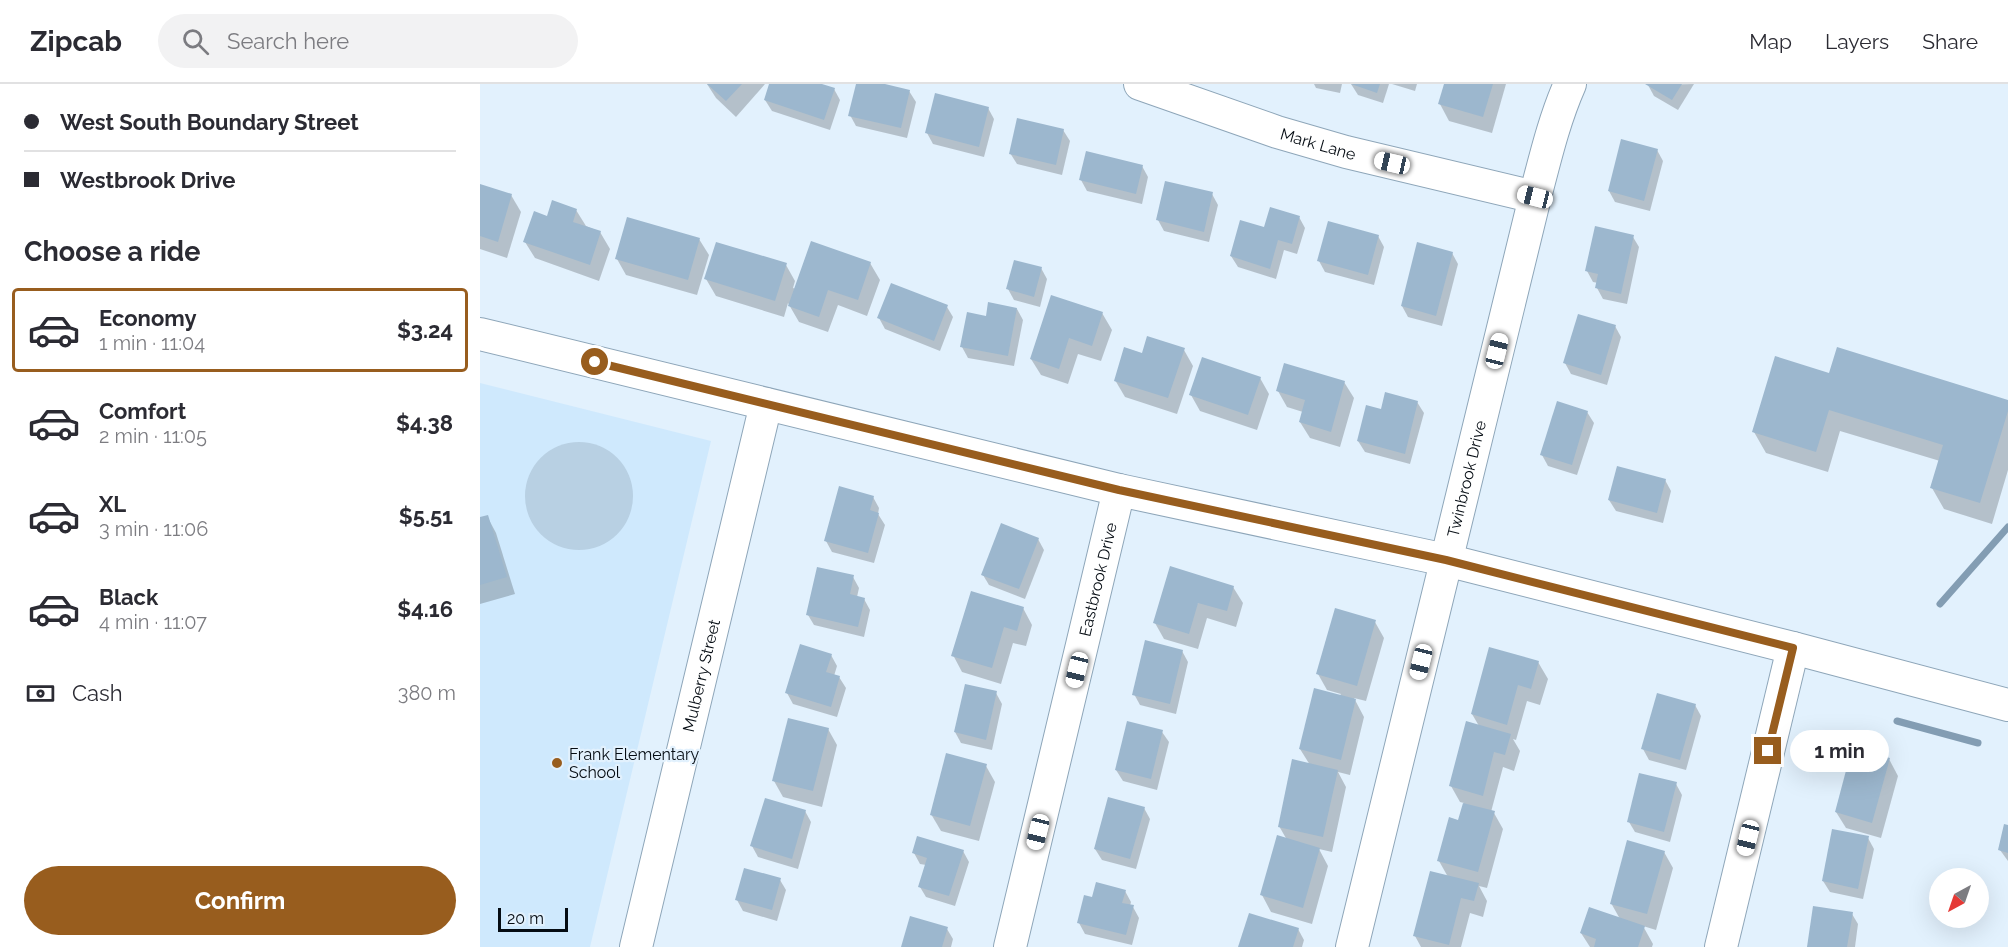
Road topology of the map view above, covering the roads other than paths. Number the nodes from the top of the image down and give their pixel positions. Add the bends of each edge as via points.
1 (1140, 84) edge
2 (1570, 84) edge
3 (1535, 197) junction
4 (480, 334) edge
5 (766, 404) junction
6 (1119, 490) junction
7 (1446, 560) junction
8 (1793, 648) junction
9 (2008, 705) edge
10 (636, 947) edge
11 (1010, 947) edge
12 (1352, 947) edge
13 (1722, 947) edge

1 - 3 street, Mark Lane via 1288,136
2 - 3 street, Twinbrook Drive
3 - 7 street, Twinbrook Drive
4 - 5 street
5 - 6 street
5 - 10 street, Mulberry Street
6 - 7 street
6 - 11 street, Eastbrook Drive
7 - 8 street
7 - 12 street, Twinbrook Drive
8 - 9 street
8 - 13 street

